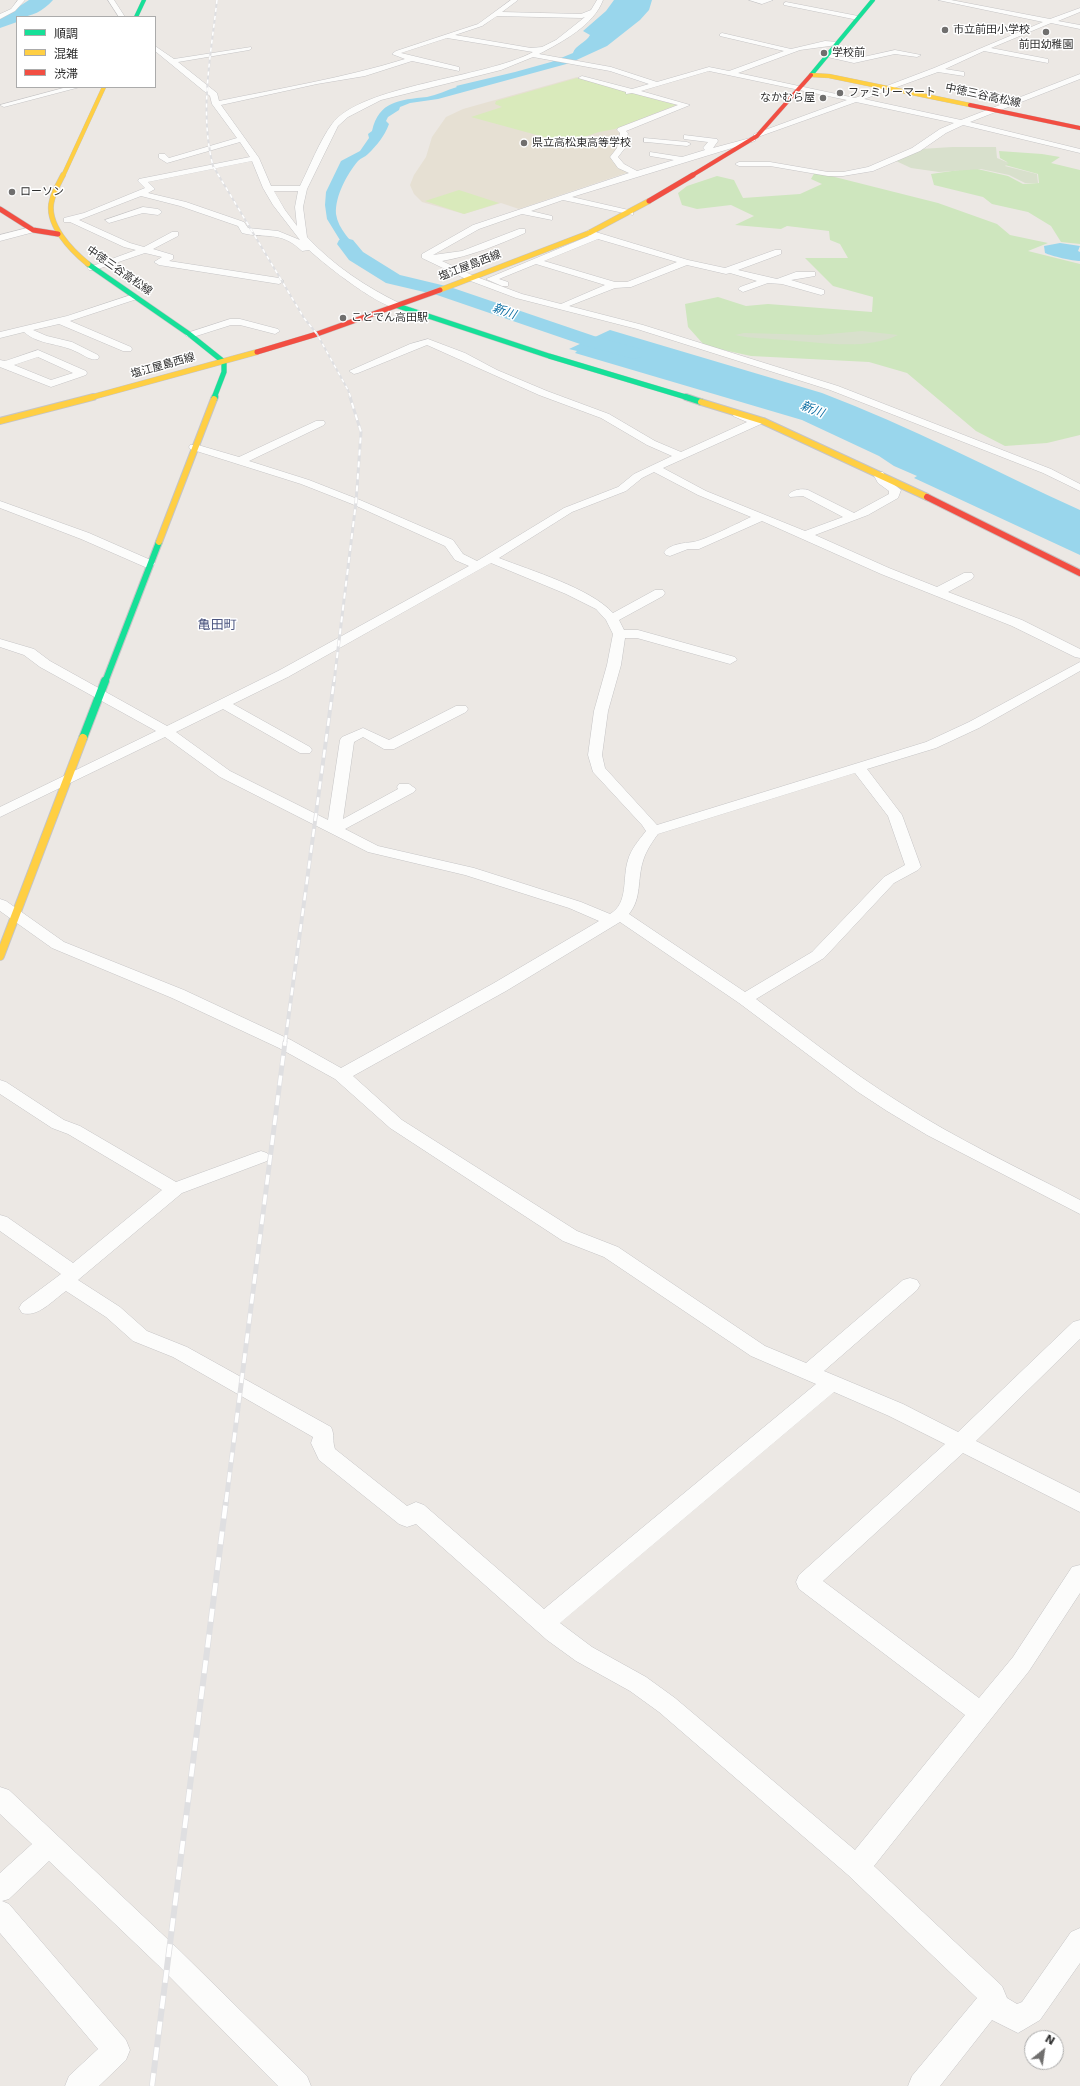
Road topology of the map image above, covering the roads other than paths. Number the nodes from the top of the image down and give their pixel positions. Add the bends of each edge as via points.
1 (22, 0) edge
2 (111, 0) edge
3 (144, 0) edge
4 (515, 0) edge
5 (600, 0) edge
6 (752, 0) edge
7 (770, 0) edge
8 (873, 0) edge
9 (942, 0) edge
10 (786, 4) dead end
11 (1080, 10) edge
12 (594, 11) junction
13 (496, 14) junction
14 (121, 16) edge
15 (136, 16) edge
16 (0, 17) edge
17 (858, 18) junction
18 (1050, 21) junction
19 (1080, 27) edge
20 (445, 35) junction
21 (722, 35) dead end
22 (837, 43) junction
23 (547, 47) junction
24 (249, 48) dead end
25 (156, 49) edge
26 (879, 49) dead end
27 (983, 49) junction
28 (794, 51) junction
29 (895, 52) junction
30 (532, 55) junction
31 (917, 55) dead end
32 (819, 56) junction
33 (886, 56) junction
34 (412, 59) junction
35 (173, 60) junction
36 (906, 60) dead end
37 (1045, 61) dead end
38 (456, 69) dead end
39 (937, 70) junction
40 (731, 73) junction
41 (961, 74) dead end
42 (811, 75) junction
43 (1080, 76) edge
44 (343, 78) junction
45 (582, 78) dead end
46 (654, 83) junction
47 (356, 84) dead end
48 (72, 88) edge
49 (104, 88) edge
50 (800, 88) junction
51 (887, 88) junction
52 (629, 92) junction
53 (854, 100) junction
54 (216, 104) junction
55 (4, 105) dead end
56 (996, 111) junction
57 (773, 120) junction
58 (961, 123) junction
59 (794, 124) junction
60 (1080, 128) edge
61 (755, 137) junction
62 (241, 139) junction
63 (647, 140) dead end
64 (666, 142) junction
65 (713, 151) junction
66 (1080, 151) edge
67 (701, 154) junction
68 (162, 156) dead end
69 (254, 158) junction
70 (685, 159) junction
71 (719, 159) junction
72 (739, 164) junction
73 (635, 173) junction
74 (797, 178) dead end
75 (267, 188) junction
76 (303, 189) junction
77 (142, 194) junction
78 (561, 197) junction
79 (0, 209) edge
80 (521, 211) junction
81 (158, 212) dead end
82 (630, 213) junction
83 (87, 216) junction
84 (549, 218) dead end
85 (71, 219) junction
86 (109, 220) junction
87 (126, 223) dead end
88 (53, 224) junction
89 (34, 231) junction
90 (522, 231) dead end
91 (58, 234) junction
92 (175, 234) dead end
93 (593, 234) junction
94 (303, 236) junction
95 (0, 238) edge
96 (145, 250) junction
97 (315, 252) junction
98 (778, 252) dead end
99 (78, 257) junction
100 (430, 258) junction
101 (535, 261) junction
102 (686, 262) junction
103 (92, 268) junction
104 (730, 270) junction
105 (812, 274) dead end
106 (760, 278) junction
107 (468, 279) junction
108 (279, 281) dead end
109 (783, 281) junction
110 (614, 285) junction
111 (743, 289) dead end
112 (821, 292) dead end
113 (134, 297) junction
114 (566, 304) junction
115 (401, 305) junction
116 (633, 318) dead end
117 (60, 320) junction
118 (25, 328) junction
119 (275, 331) dead end
120 (0, 334) edge
121 (190, 335) junction
122 (86, 336) dead end
123 (66, 344) junction
124 (127, 349) dead end
125 (94, 356) dead end
126 (224, 362) junction
127 (2, 364) edge
128 (354, 371) dead end
129 (43, 381) junction
130 (27, 386) dead end
131 (712, 404) junction
132 (0, 421) edge
133 (320, 423) dead end
134 (194, 447) junction
135 (682, 456) junction
136 (240, 461) junction
137 (654, 468) junction
138 (879, 474) junction
139 (1080, 488) edge
140 (794, 495) dead end
141 (0, 504) edge
142 (762, 517) junction
143 (853, 517) junction
144 (805, 535) junction
145 (670, 552) dead end
146 (484, 562) junction
147 (149, 564) junction
148 (1080, 573) edge
149 (968, 576) dead end
150 (938, 592) junction
151 (658, 593) dead end
152 (612, 619) junction
153 (619, 634) junction
154 (0, 643) edge
155 (1080, 654) edge
156 (730, 660) dead end
157 (1080, 666) edge
158 (100, 694) junction
159 (224, 704) junction
160 (461, 709) dead end
161 (166, 731) junction
162 (305, 750) dead end
163 (858, 768) junction
164 (67, 780) junction
165 (404, 787) dead end
166 (0, 813) edge
167 (334, 829) junction
168 (653, 831) junction
169 (0, 904) edge
170 (16, 914) junction
171 (615, 918) junction
172 (0, 956) edge
173 (744, 999) junction
174 (341, 1075) junction
175 (0, 1086) edge
176 (261, 1157) dead end
177 (175, 1189) junction
178 (1080, 1208) edge
179 (0, 1222) edge
180 (70, 1277) junction
181 (910, 1285) dead end
182 (29, 1308) dead end
183 (1080, 1327) edge
184 (809, 1372) junction
185 (833, 1382) junction
186 (960, 1443) junction
187 (1080, 1503) edge
188 (1080, 1574) edge
189 (544, 1623) junction
190 (981, 1714) junction
191 (0, 1798) edge
192 (49, 1845) junction
193 (857, 1867) junction
194 (0, 1890) edge
195 (0, 1913) edge
196 (1080, 1941) edge
197 (997, 2007) junction
198 (78, 2086) edge
199 (297, 2086) edge
200 (922, 2086) edge

1 - 16 street via 13,10
2 - 14 street
3 - 15 main road
4 - 13 street
5 - 12 street
6 - 7 street
8 - 17 main road, 塩江屋島西線
9 - 18 street
10 - 17 street
11 - 18 street
12 - 13 street via 582,16
12 - 23 street
13 - 20 street via 480,25
17 - 22 main road, 塩江屋島西線
18 - 19 street
18 - 27 street
20 - 23 street via 531,50
20 - 34 street via 396,54
21 - 28 street
22 - 28 street
22 - 32 main road, 塩江屋島西線
23 - 30 street
24 - 35 street
25 - 35 street
26 - 29 street
27 - 37 street
27 - 39 street
28 - 32 street
28 - 40 street
29 - 31 street
29 - 33 street
30 - 46 street via 621,72
30 - 76 street via 498,68 375,96 338,120
32 - 33 street via 854,61 879,55
32 - 42 main road, 塩江屋島西線
33 - 36 street
34 - 38 street
34 - 44 street
35 - 54 street via 214,95
39 - 41 street
39 - 51 street
40 - 46 street via 708,68
40 - 50 street
42 - 50 main road, 塩江屋島西線
42 - 51 main road, 中徳三谷高松線 via 829,76
43 - 56 street
44 - 47 street
44 - 54 street
45 - 52 street
46 - 52 street
48 - 55 street
49 - 88 main road, 中徳三谷高松線 via 51,201
50 - 53 street
50 - 57 main road, 塩江屋島西線
51 - 53 street
51 - 56 main road, 中徳三谷高松線
52 - 73 street via 686,105 621,130 624,133 620,148 614,157 621,166
53 - 58 street
53 - 59 street
54 - 62 street
56 - 58 street
56 - 60 main road, 中徳三谷高松線
57 - 59 street
57 - 61 main road, 塩江屋島西線
58 - 66 street
58 - 72 street via 943,131 916,148 917,150 888,163 854,173 828,174 788,166
59 - 61 street
61 - 65 street
61 - 71 main road, 塩江屋島西線
62 - 68 street via 167,161
62 - 69 street
63 - 64 street
64 - 65 street via 714,141 707,148
64 - 70 street via 650,155
65 - 67 street
67 - 70 street
67 - 71 street
69 - 75 street
69 - 77 street via 142,181 151,189
70 - 73 street
71 - 72 street
71 - 82 main road, 塩江屋島西線
72 - 74 street
73 - 78 street
75 - 76 street
75 - 94 street via 282,213
76 - 94 street via 299,207
77 - 83 street
77 - 97 street via 183,204 241,224 245,232 263,231 289,237 306,250
78 - 80 street
78 - 82 street
79 - 89 main road
80 - 84 street
80 - 100 street via 476,227 425,256
81 - 86 street via 143,210
82 - 93 main road, 塩江屋島西線
83 - 85 street
83 - 86 street
85 - 88 street
85 - 96 street via 107,237
86 - 87 street
88 - 91 main road, 中徳三谷高松線
89 - 91 main road
89 - 95 street
89 - 99 main road
90 - 100 street via 464,254 442,259
91 - 99 main road, 中徳三谷高松線 via 66,247
92 - 96 street
93 - 101 street
93 - 102 street
93 - 107 main road, 塩江屋島西線
94 - 97 street
96 - 103 street
96 - 108 street via 170,257 159,262
97 - 115 street via 361,285
98 - 104 street
99 - 103 main road, 中徳三谷高松線
100 - 107 street
101 - 110 street
101 - 114 street via 491,279
102 - 104 street via 717,270
102 - 110 street via 628,285
103 - 113 main road, 中徳三谷高松線
104 - 106 street
105 - 109 street via 796,275
106 - 109 street via 772,282
106 - 111 street via 764,282
107 - 115 main road, 塩江屋島西線
107 - 139 street via 531,300 640,327 827,385 1047,470
109 - 112 street
110 - 114 street
113 - 117 street
113 - 121 main road, 中徳三谷高松線
114 - 116 street
115 - 126 main road, 塩江屋島西線
115 - 131 main road via 428,317 549,356
117 - 118 street
117 - 124 street
118 - 120 street
118 - 123 street via 28,332
119 - 121 street via 230,322
121 - 126 main road, 中徳三谷高松線
122 - 123 street
123 - 125 street
126 - 132 main road, 塩江屋島西線
126 - 134 main road via 224,372
127 - 129 street
127 - 129 street via 38,353 82,374 51,384
128 - 135 street via 428,342 543,393 605,416 651,444
129 - 130 street
131 - 135 street via 712,408 757,422
131 - 138 main road via 783,429
133 - 136 street
134 - 136 street
134 - 147 main road
135 - 137 street
136 - 146 street via 305,482 419,529 448,543 459,557
137 - 142 street via 702,493
137 - 146 street via 638,476 622,489 568,510
138 - 143 street via 882,481 895,490 894,496
138 - 148 main road
140 - 143 street via 804,492
141 - 147 street via 85,536
142 - 144 street
142 - 145 street via 695,546 686,546
143 - 144 street
144 - 150 street
146 - 152 street via 570,591 600,606
146 - 159 street via 338,645
147 - 158 main road
149 - 150 street
150 - 155 street via 1017,623
151 - 152 street
152 - 153 street
153 - 156 street via 638,634
153 - 168 street via 614,665 600,711 595,755 598,769 649,823
154 - 158 street via 29,652 45,664
157 - 163 street via 974,725 931,745
158 - 161 street
158 - 164 main road
159 - 161 street
159 - 162 street
160 - 167 street via 389,746 363,732 347,740
161 - 164 street
161 - 167 street via 225,774
163 - 168 street
163 - 173 street via 895,816 913,867 889,880 818,955
164 - 166 street
164 - 170 main road
165 - 167 street via 409,789
167 - 171 street via 373,849 469,871
168 - 171 street via 637,855 633,867 629,905
169 - 170 street
170 - 172 main road
170 - 174 street via 58,945 178,994 286,1044
171 - 173 street
171 - 174 street via 500,987
173 - 178 street via 893,1107 933,1131
174 - 184 street via 396,1124 570,1236 611,1252 758,1351
175 - 177 street via 58,1124 74,1130
176 - 177 street
177 - 180 street
179 - 180 street
180 - 182 street
180 - 189 street via 140,1336 180,1352 324,1433 322,1443 326,1454 407,1518 416,1511
181 - 184 street
183 - 186 street
184 - 185 street
185 - 186 street via 896,1410
185 - 189 street
186 - 187 street
186 - 190 street via 807,1582
188 - 190 street via 1020,1664
189 - 193 street via 584,1654 638,1684 667,1705
190 - 193 street
191 - 192 street
192 - 194 street
192 - 199 street via 167,1956
193 - 197 street via 993,1994
195 - 198 street via 116,2050
196 - 197 street via 1031,2011 1018,2020
197 - 200 street via 986,2007

